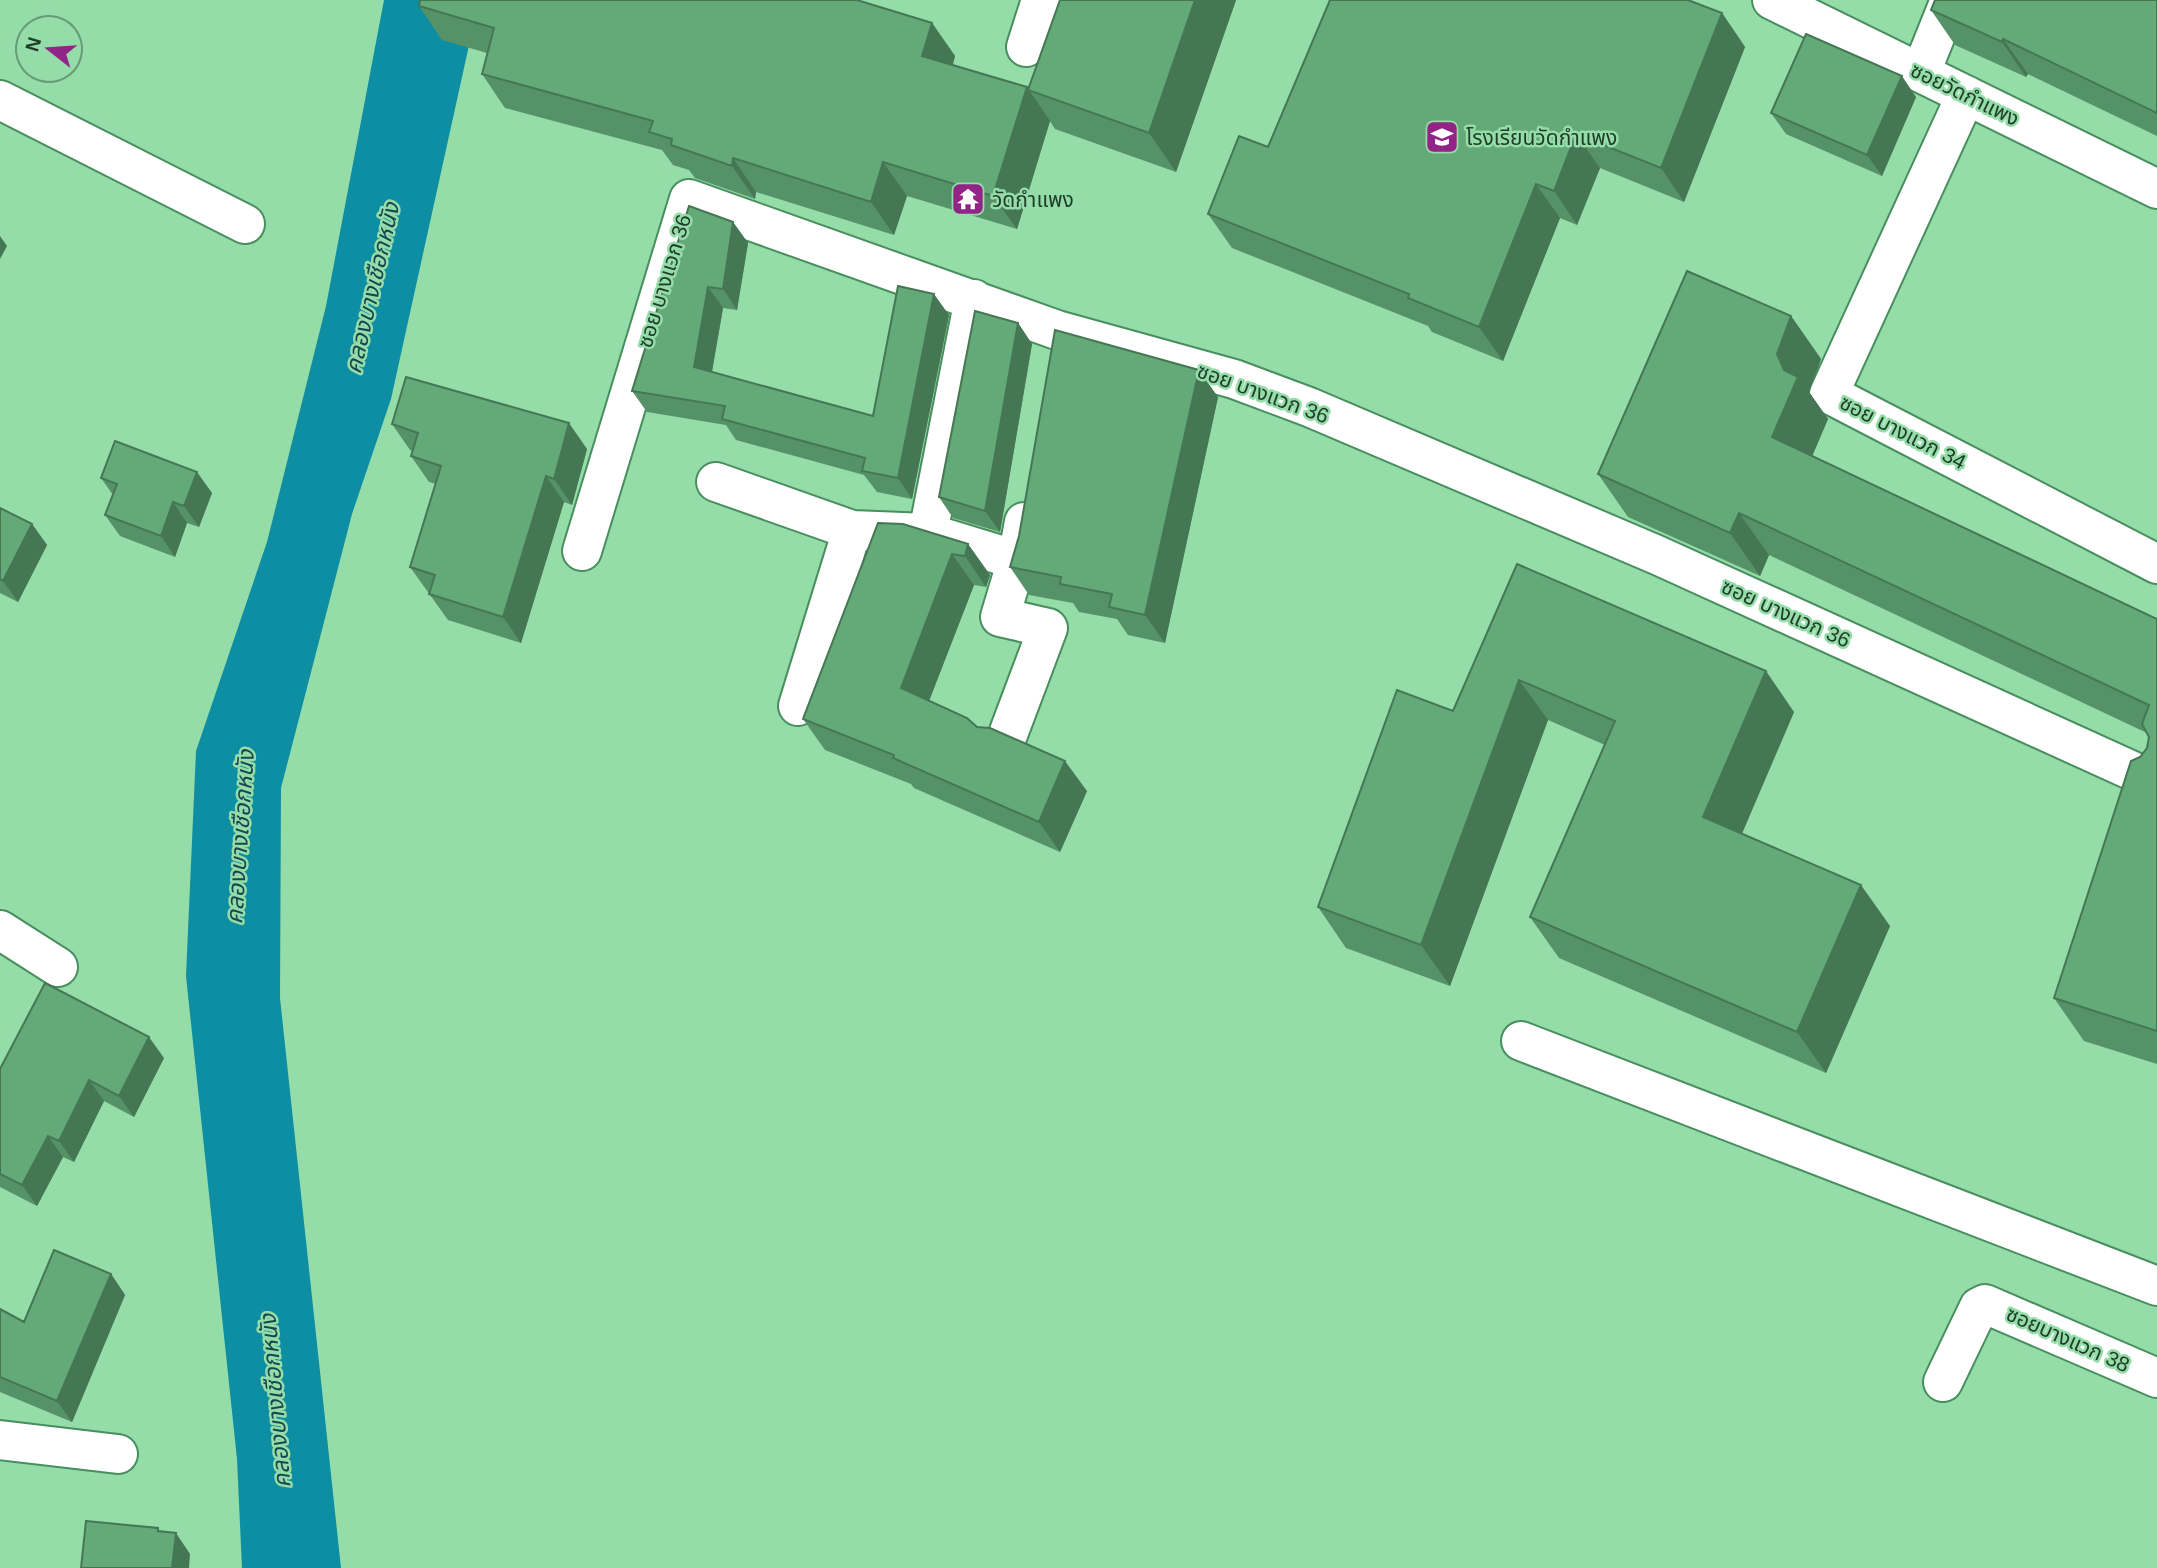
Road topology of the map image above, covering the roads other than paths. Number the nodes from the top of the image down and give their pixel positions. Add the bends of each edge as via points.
1 (1041, 0) edge
2 (1950, 0) edge
3 (1793, 5) edge
4 (1026, 47) dead end
5 (1921, 72) junction
6 (1966, 95) junction
7 (0, 100) edge
8 (2157, 189) edge
9 (245, 224) dead end
10 (974, 299) junction
11 (1057, 330) junction
12 (1050, 370) edge
13 (716, 482) dead end
14 (1029, 492) edge
15 (852, 530) junction
16 (928, 533) junction
17 (582, 551) dead end
18 (1017, 560) junction
19 (2157, 564) edge
20 (798, 706) dead end
21 (1007, 737) edge
22 (2157, 782) edge
23 (0, 930) edge
24 (58, 967) dead end
25 (1521, 1041) dead end
26 (2157, 1286) edge
27 (2157, 1378) edge
28 (1942, 1382) dead end
29 (0, 1440) edge
30 (118, 1454) dead end

1 - 4 street
2 - 5 street
3 - 5 street, ซอยวัดกำแพง
5 - 6 street, ซอยวัดกำแพง
6 - 8 street, ซอยวัดกำแพง
6 - 19 street, ซอย บางแวก 34 via 1829,394
7 - 9 street
10 - 11 street, ซอย บางแวก 36
10 - 16 street
10 - 17 street, ซอย บางแวก 36 via 689,199
11 - 12 street
11 - 22 street, ซอย บางแวก 36 via 1234,379 1309,407 1657,555
13 - 15 street
14 - 18 street
15 - 16 street
15 - 20 street
16 - 18 street
18 - 21 street via 1000,617 1048,628
23 - 24 street
25 - 26 street
27 - 28 street, ซอยบางแวก 38 via 1985,1304 1979,1307
29 - 30 street

